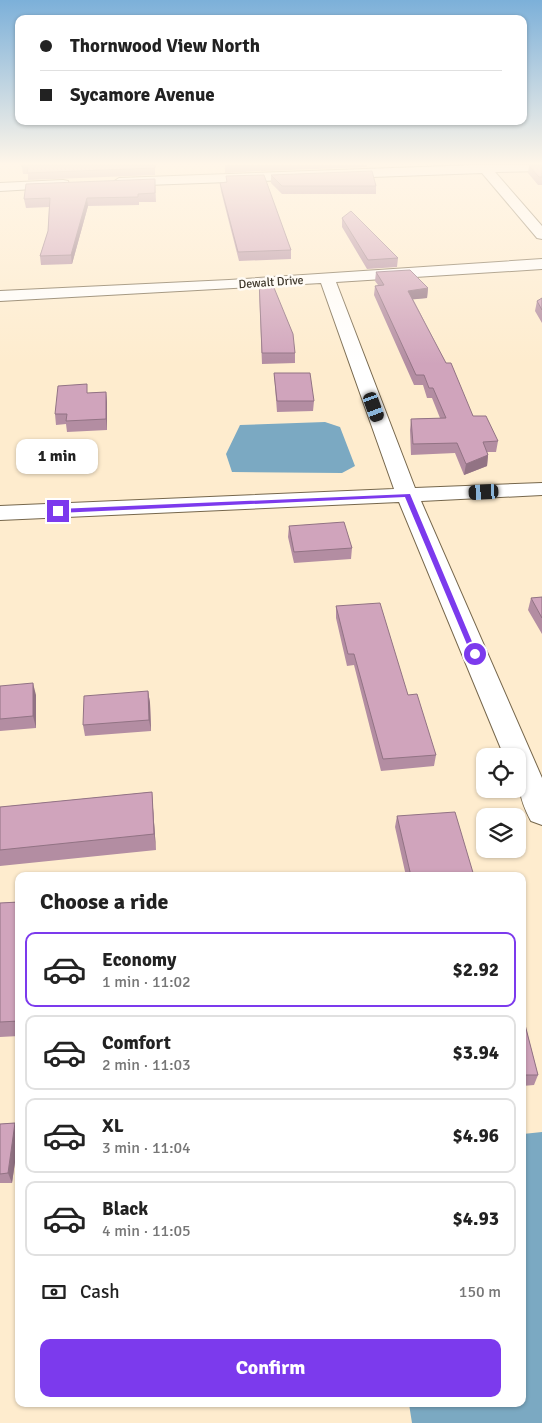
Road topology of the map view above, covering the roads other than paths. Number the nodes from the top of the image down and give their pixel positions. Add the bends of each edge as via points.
1 (542, 264) edge
2 (327, 279) junction
3 (0, 296) edge
4 (542, 489) edge
5 (408, 495) junction
6 (0, 513) edge
7 (542, 813) edge

1 - 2 street, Dewalt Drive
2 - 3 street, Dewalt Drive
2 - 5 street
4 - 5 street
5 - 6 street
5 - 7 street

